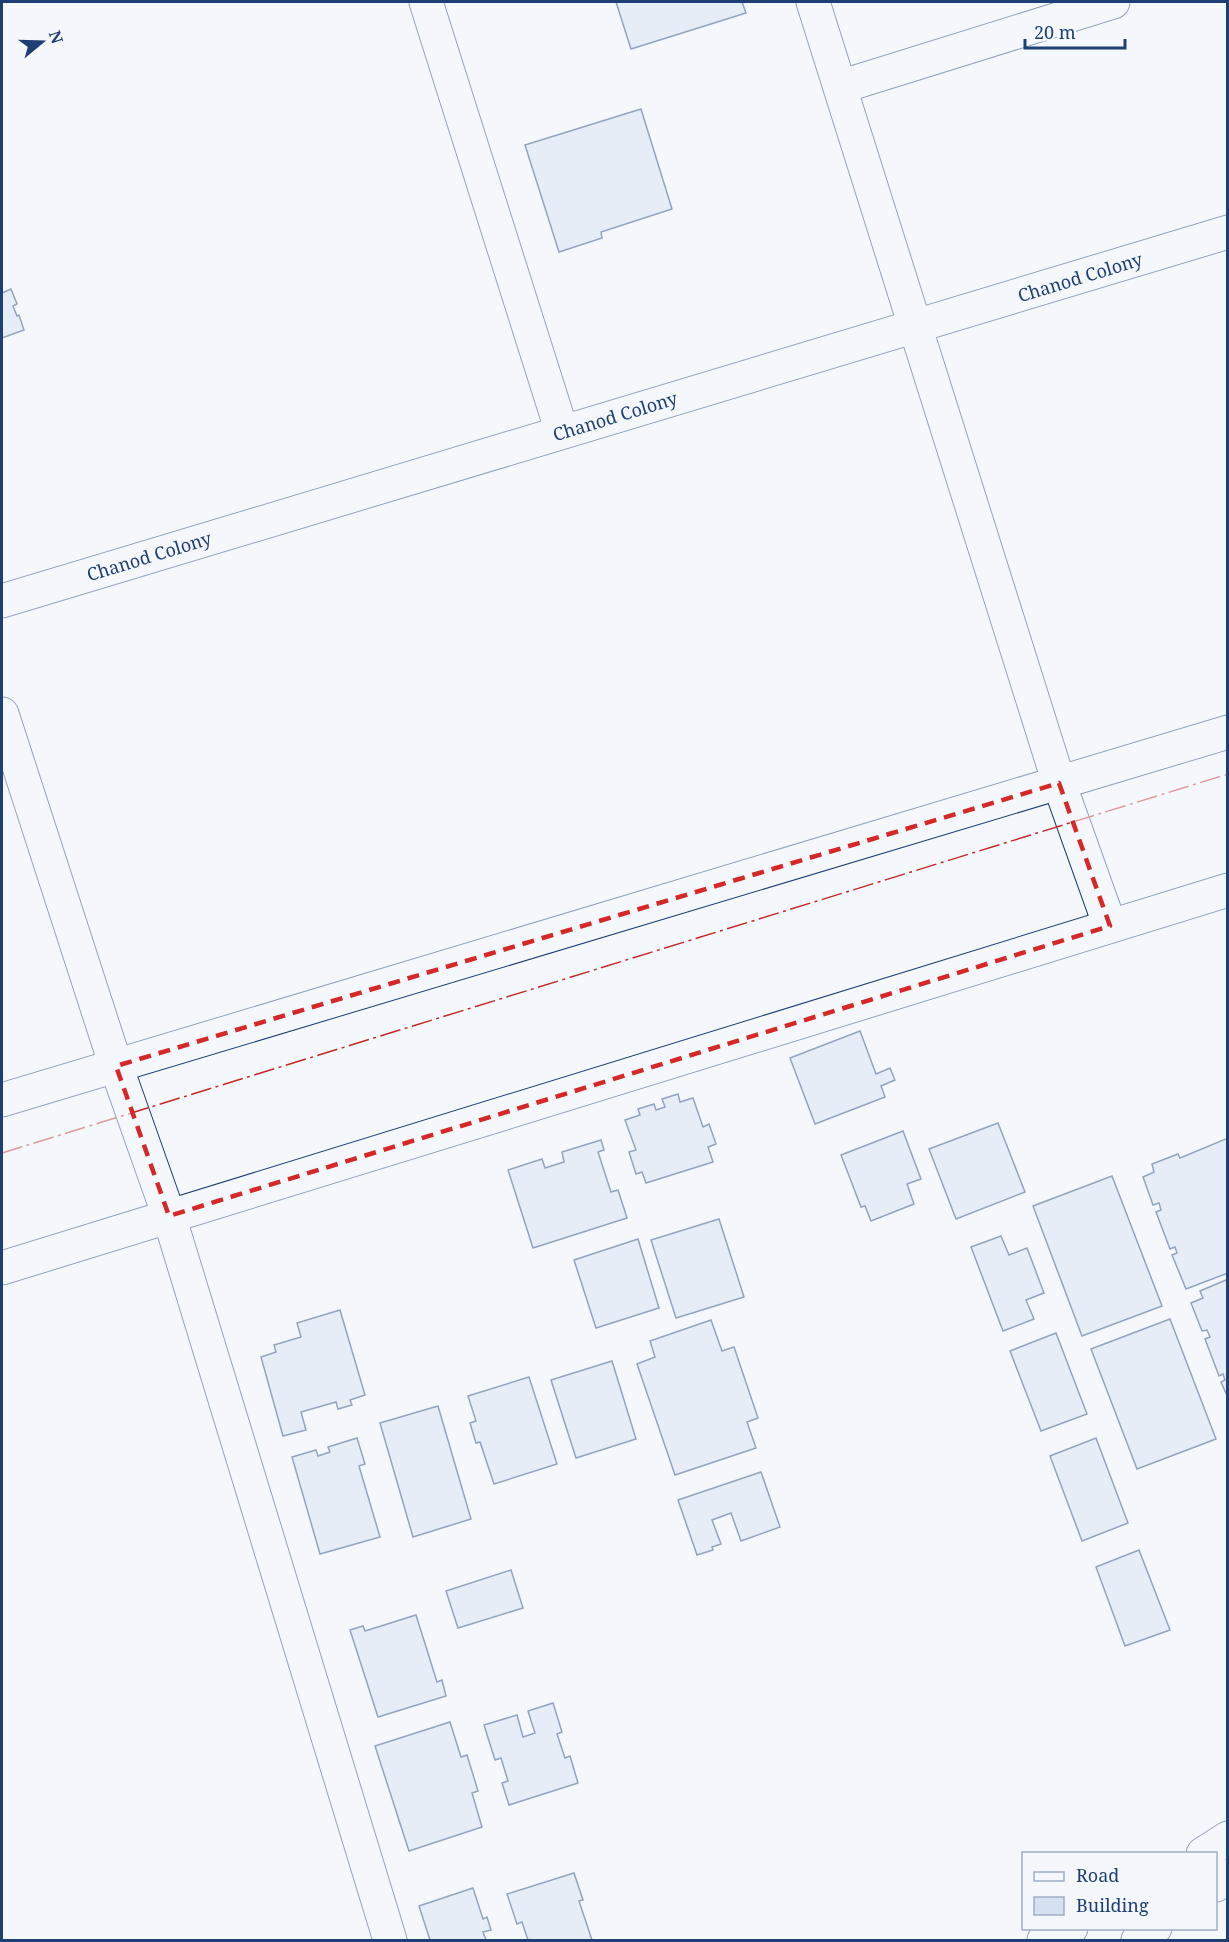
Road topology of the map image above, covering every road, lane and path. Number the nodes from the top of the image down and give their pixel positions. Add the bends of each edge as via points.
1 (426, 2) edge
2 (813, 2) edge
3 (1113, 2) edge
4 (840, 87) junction
5 (1227, 232) edge
6 (914, 326) junction
7 (562, 432) junction
8 (2, 600) edge
9 (2, 714) edge
10 (1227, 732) edge
11 (1059, 783) junction
12 (1227, 890) edge
13 (1110, 926) junction
14 (116, 1066) junction
15 (2, 1100) edge
16 (169, 1216) junction
17 (2, 1268) edge
18 (1227, 1838) edge
19 (1206, 1852) edge
20 (1069, 1930) edge
21 (1154, 1930) edge
22 (390, 1941) edge
23 (1044, 1941) edge
24 (1138, 1941) edge

1 - 7 street
2 - 4 street
3 - 4 street
4 - 6 street
5 - 6 street, Chanod Colony
6 - 7 street, Chanod Colony
6 - 11 street
7 - 8 street, Chanod Colony
9 - 14 street
10 - 11 street
11 - 13 street
11 - 14 street
12 - 13 street
13 - 16 street
14 - 15 street
14 - 16 street
16 - 17 street
16 - 22 street
18 - 19 street
20 - 23 street
21 - 24 street

